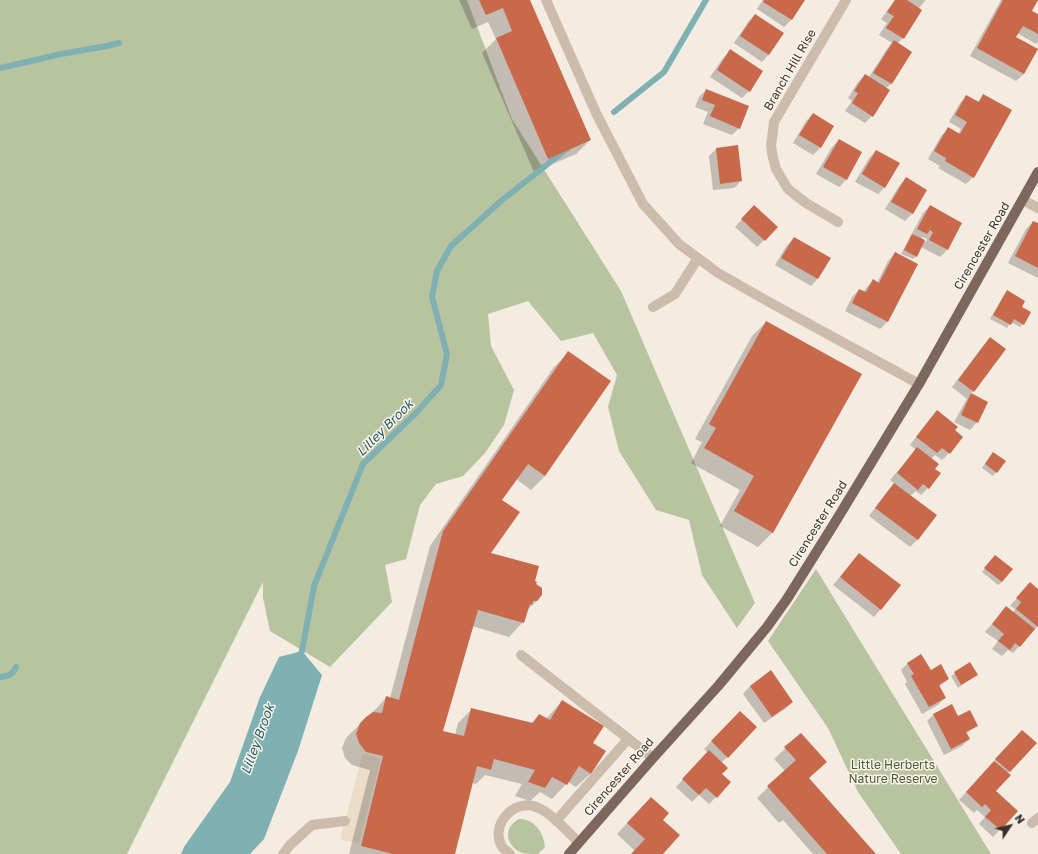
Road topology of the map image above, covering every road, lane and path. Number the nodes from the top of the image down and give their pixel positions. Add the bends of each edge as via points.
1 (546, 0) edge
2 (846, 0) edge
3 (1038, 172) edge
4 (1022, 200) junction
5 (1038, 208) edge
6 (838, 222) dead end
7 (698, 258) junction
8 (653, 307) dead end
9 (919, 384) junction
10 (521, 655) dead end
11 (628, 739) junction
12 (653, 758) junction
13 (345, 821) dead end
14 (556, 821) junction
15 (579, 842) junction
16 (503, 852) edge
17 (283, 854) edge
18 (569, 854) edge

1 - 7 street via 596,113 643,204 679,244
2 - 6 street, Branch Hill Rise via 774,122 772,134 773,158 779,175 788,189
3 - 4 main road, Cirencester Road
4 - 5 street
4 - 9 main road, Cirencester Road
7 - 8 street via 676,294
7 - 9 street via 769,302
9 - 12 main road, Cirencester Road via 806,569 767,627
10 - 11 street
11 - 12 street
11 - 14 street
12 - 15 main road, Cirencester Road
13 - 17 street via 312,825
14 - 15 street
14 - 16 street via 536,806 519,806 511,810 501,823 499,831
15 - 18 main road, Cirencester Road

